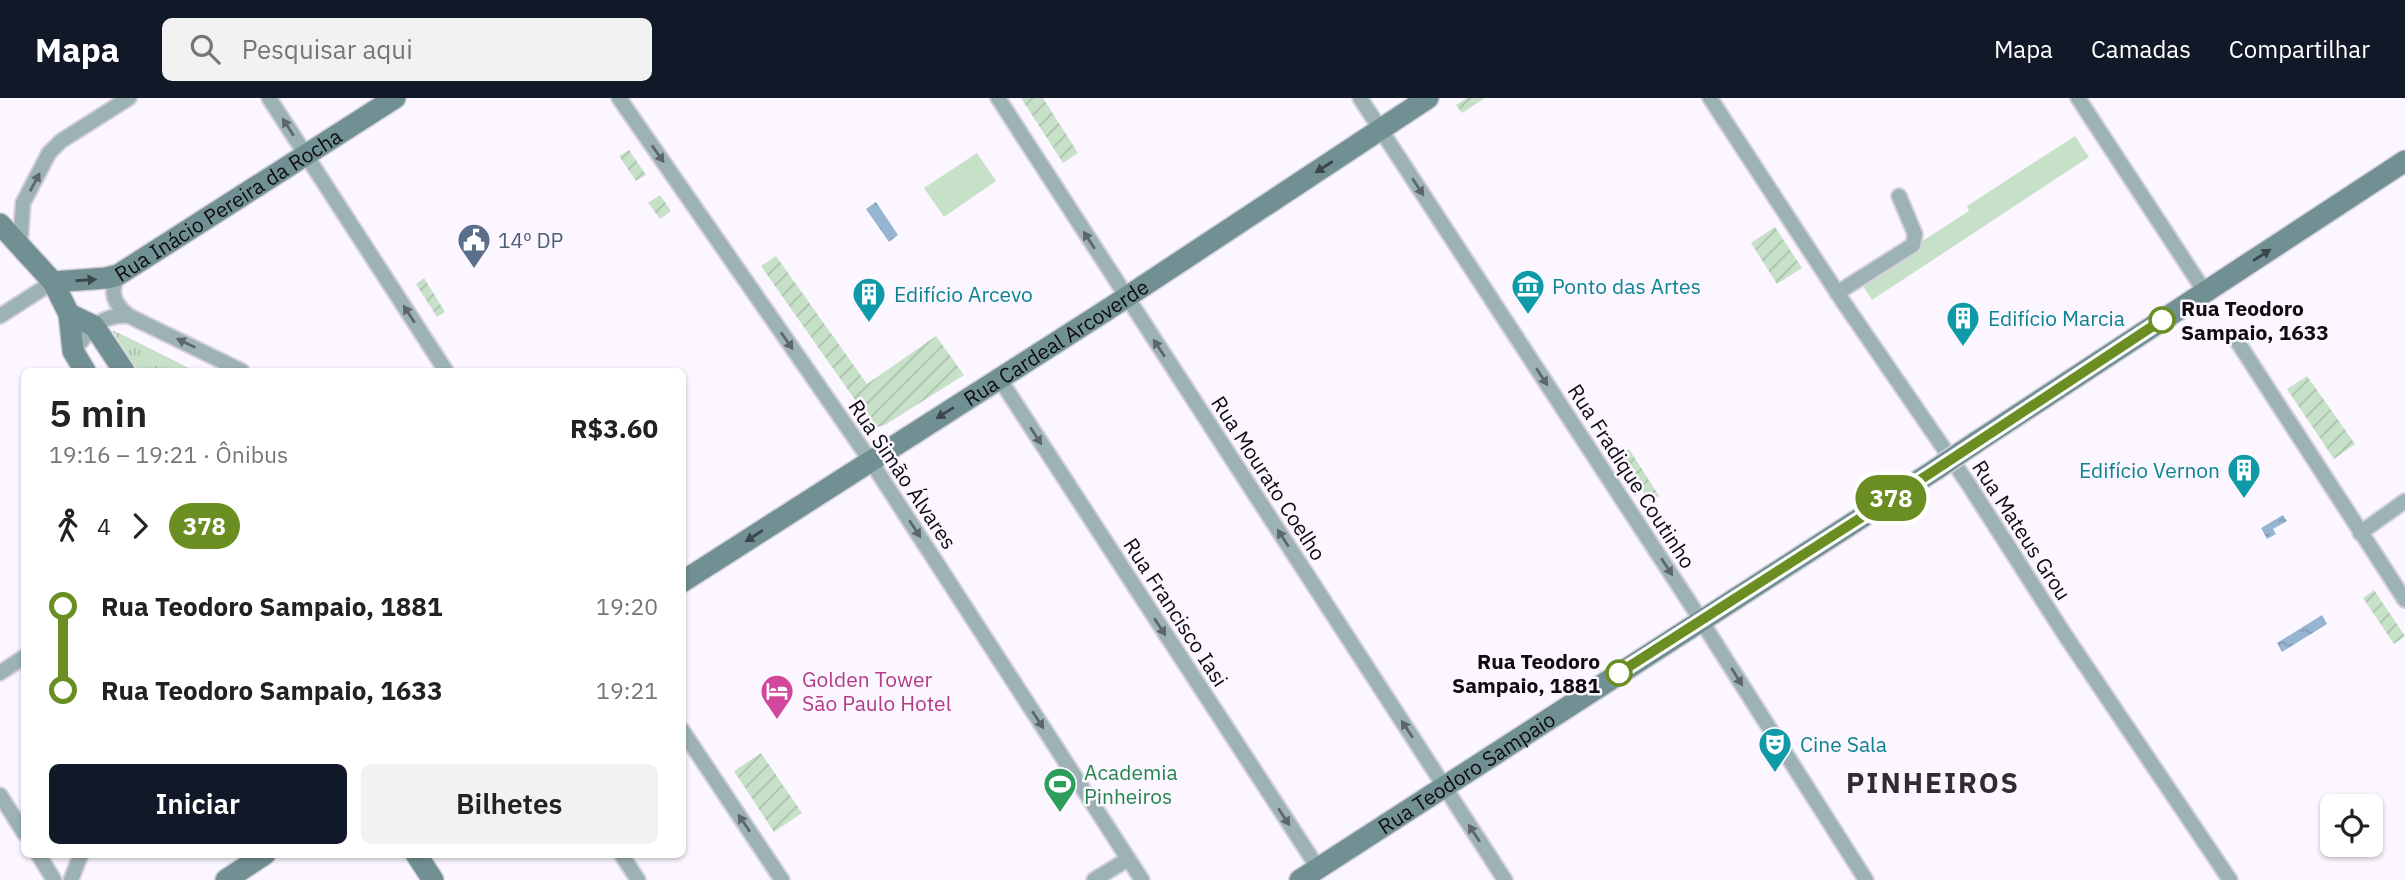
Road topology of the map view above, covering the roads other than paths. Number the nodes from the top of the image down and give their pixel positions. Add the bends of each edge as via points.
1 (129, 98) edge
2 (269, 98) edge
3 (395, 98) edge
4 (619, 98) edge
5 (998, 98) edge
6 (1360, 98) edge
7 (1428, 98) edge
8 (1710, 98) edge
9 (2078, 98) edge
10 (1381, 129) junction
11 (306, 155) junction
12 (2405, 161) edge
13 (1899, 196) dead end
14 (0, 224) edge
15 (20, 247) junction
16 (118, 275) junction
17 (53, 282) junction
18 (2205, 292) junction
19 (1838, 293) junction
20 (1126, 297) junction
21 (69, 314) junction
22 (0, 316) edge
23 (129, 316) junction
24 (94, 326) junction
25 (2237, 341) dead end
26 (73, 351) junction
27 (83, 368) edge
28 (122, 368) edge
29 (236, 368) edge
30 (444, 368) edge
31 (999, 378) junction
32 (870, 460) junction
33 (2405, 501) edge
34 (2360, 533) junction
35 (686, 579) edge
36 (2405, 600) edge
37 (1700, 620) junction
38 (21, 659) edge
39 (0, 673) edge
40 (686, 736) edge
41 (1444, 786) junction
42 (0, 794) edge
43 (21, 828) edge
44 (40, 858) edge
45 (79, 858) edge
46 (259, 858) edge
47 (419, 858) edge
48 (624, 858) edge
49 (1128, 859) junction
50 (1309, 874) edge
51 (54, 880) edge
52 (71, 880) edge
53 (226, 880) edge
54 (433, 880) edge
55 (638, 880) edge
56 (782, 880) edge
57 (1094, 880) edge
58 (1142, 880) edge
59 (1505, 880) edge
60 (1866, 880) edge
61 (2230, 880) edge

15 -> 1 street via 23,203 50,153 61,141
11 -> 2 street
3 - 11 main road, Rua Inácio Pereira da Rocha
4 -> 32 street, Rua Simão Álvares
20 -> 5 street, Rua Mourato Coelho
6 - 10 street, Rua Fradique Coutinho
7 - 10 main road, Rua Cardeal Arcoverde
8 - 19 street, Rua Mateus Grou
9 - 18 street
10 -> 20 main road, Rua Cardeal Arcoverde
10 -> 37 street, Rua Fradique Coutinho
11 - 16 main road, Rua Inácio Pereira da Rocha
30 -> 11 street
18 -> 12 main road, Rua Teodoro Sampaio
13 - 19 street via 1915,234 1913,245
14 - 15 main road
15 - 17 main road
17 -> 16 main road, Rua Inácio Pereira da Rocha
16 - 23 street via 114,302
17 - 21 main road
17 - 22 street
18 - 37 main road, Rua Teodoro Sampaio, bridge
19 - 61 street, Rua Mateus Grou
20 - 31 main road, Rua Cardeal Arcoverde
41 -> 20 street, Rua Mourato Coelho
21 - 24 main road
21 - 26 main road
23 - 24 street via 111,316
29 -> 23 street
24 - 26 street
24 - 28 main road
25 - 34 street
26 - 27 main road
31 -> 32 main road, Rua Cardeal Arcoverde
31 -> 50 street, Rua Francisco Iasi
32 -> 35 main road, Rua Cardeal Arcoverde
32 -> 49 street, Rua Simão Álvares
33 - 34 street
34 - 36 street
37 - 41 main road, Rua Teodoro Sampaio
37 -> 60 street, Rua Fradique Coutinho
38 - 39 street
56 -> 40 street
41 - 50 main road, Rua Teodoro Sampaio
59 -> 41 street, Rua Mourato Coelho
42 - 43 street
44 - 51 street
45 - 52 street
46 - 53 main road
47 - 54 main road
48 - 55 street
49 - 57 street
49 - 58 street, Rua Simão Álvares

